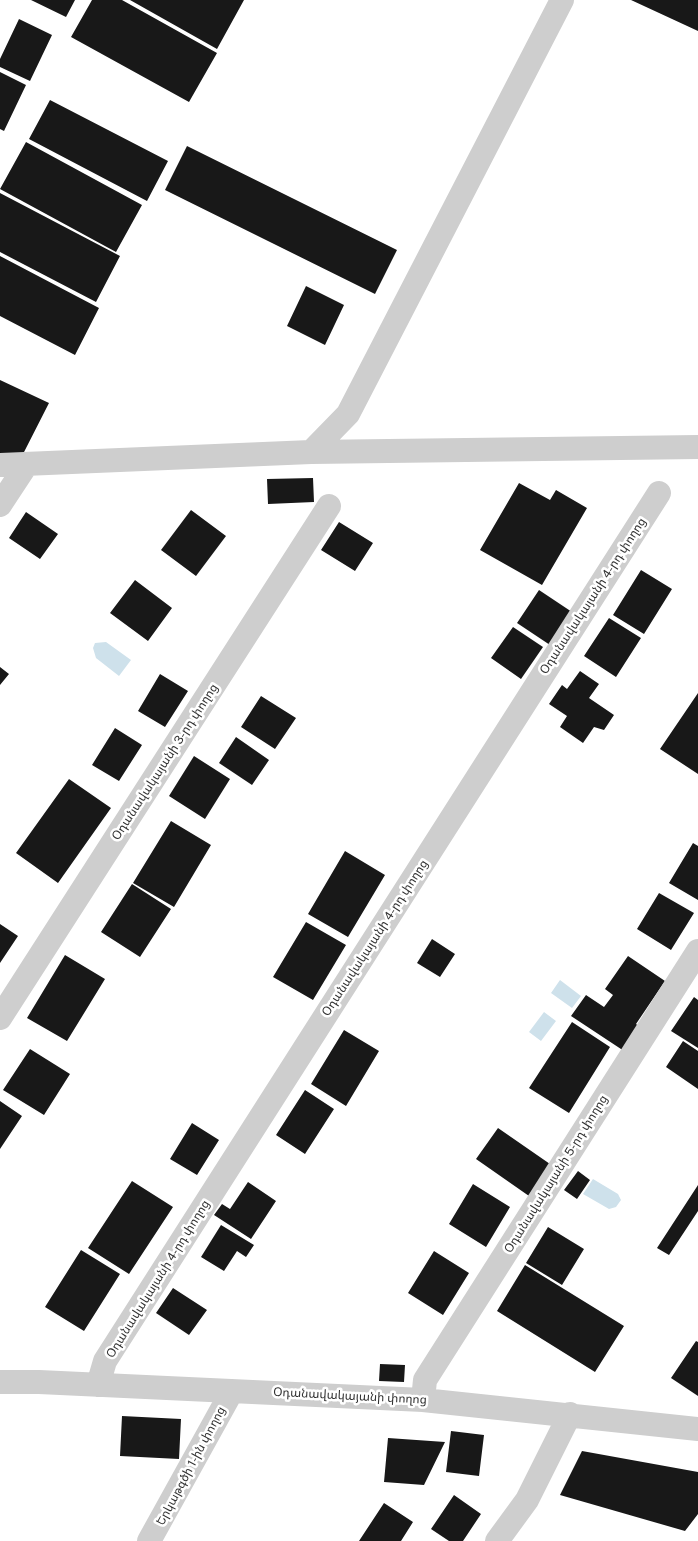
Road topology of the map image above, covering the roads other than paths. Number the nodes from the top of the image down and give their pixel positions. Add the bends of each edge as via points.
1 (562, 0) edge
2 (698, 447) edge
3 (311, 452) junction
4 (0, 464) edge
5 (27, 464) junction
6 (659, 493) dead end
7 (0, 505) edge
8 (329, 506) dead end
9 (698, 951) edge
10 (0, 1018) edge
11 (0, 1382) edge
12 (98, 1385) junction
13 (232, 1391) junction
14 (423, 1400) junction
15 (570, 1414) junction
16 (698, 1429) edge
17 (149, 1541) edge
18 (496, 1541) edge

1 - 3 street via 348,414
2 - 3 street
3 - 5 street
4 - 5 street
5 - 7 street
6 - 12 street, Օդանավակայանի 4-րդ փողոց via 105,1361
8 - 10 street, Օդանավակայանի 3-րդ փողոց
9 - 14 street, Օդանավակայանի 5-րդ փողոց via 425,1380
11 - 12 street, Օդանավակայանի փողոց
12 - 13 street, Օդանավակայանի փողոց
13 - 14 street, Օդանավակայանի փողոց
13 - 17 street, Երկաթգծի 1-ին փողոց
14 - 15 street, Օդանավակայանի փողոց
15 - 16 street, Օդանավակայանի փողոց
15 - 18 street via 527,1500

